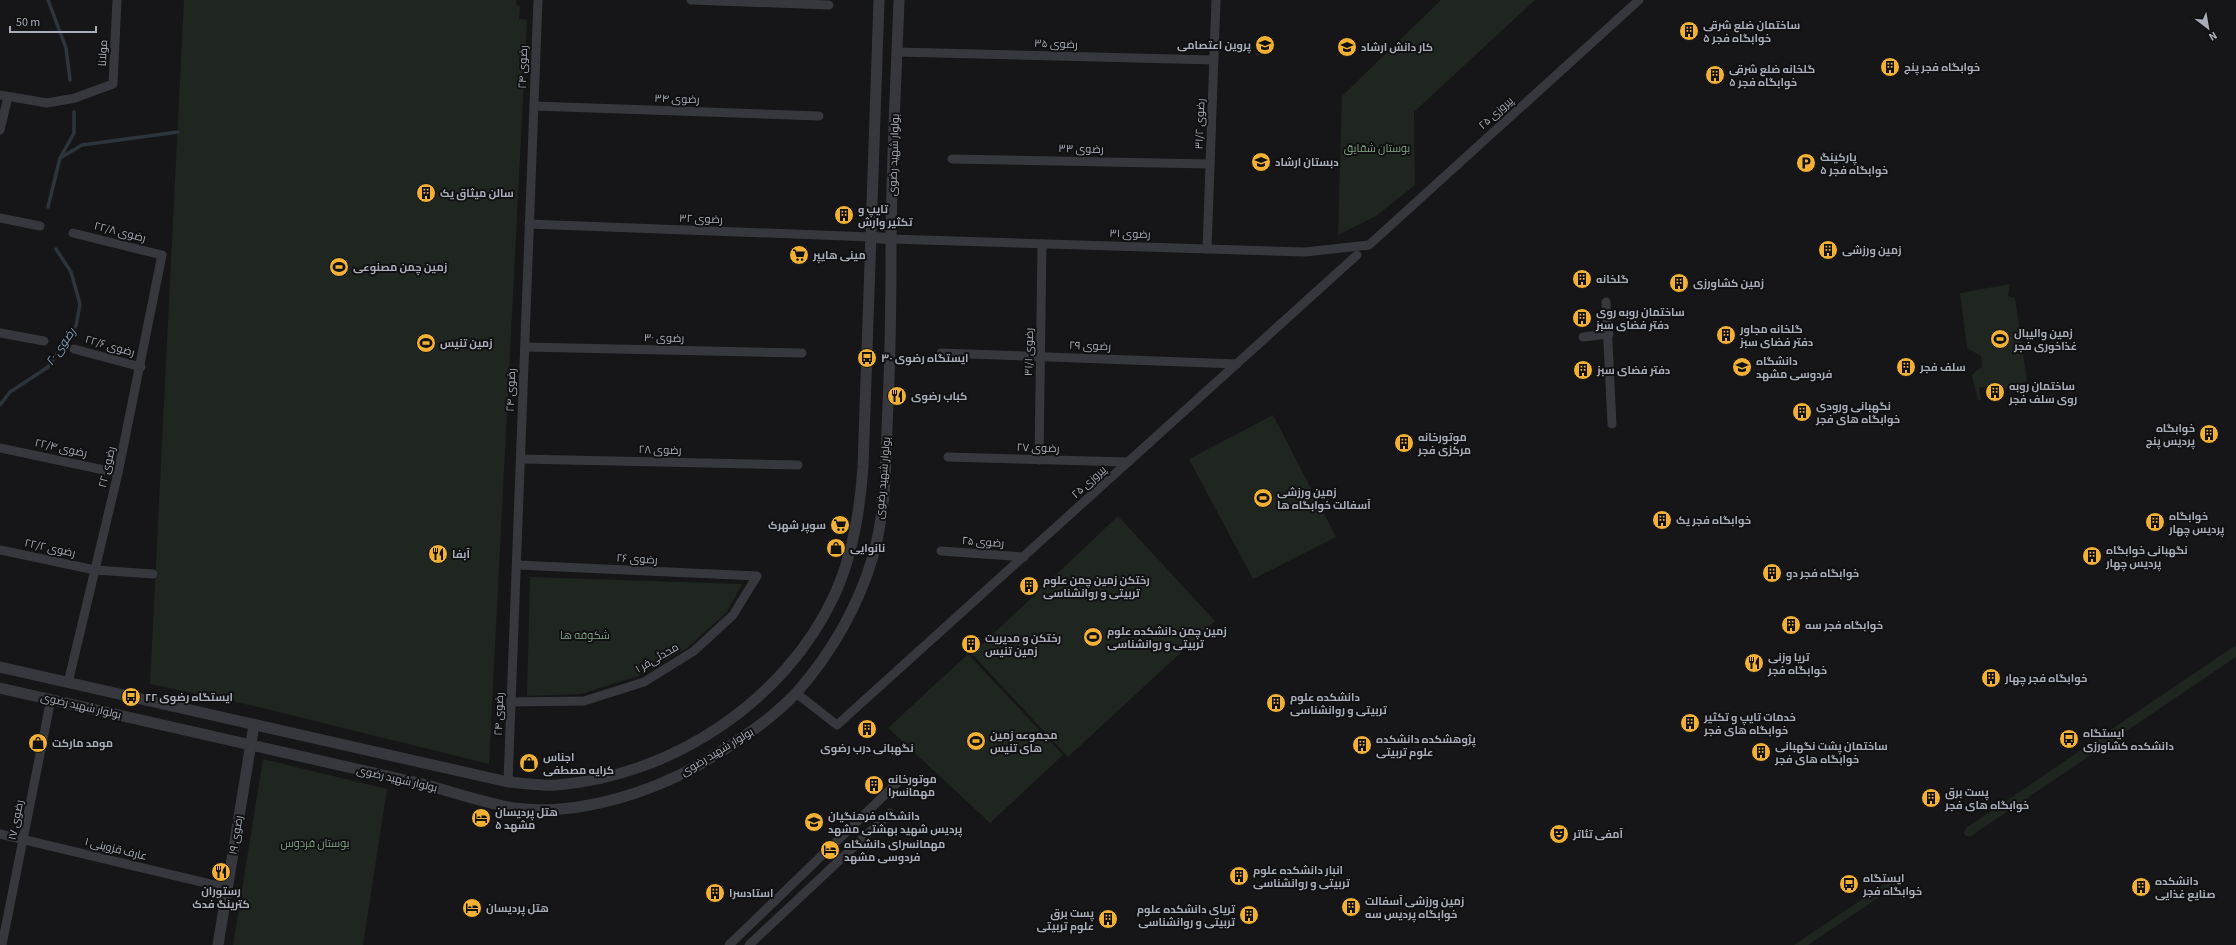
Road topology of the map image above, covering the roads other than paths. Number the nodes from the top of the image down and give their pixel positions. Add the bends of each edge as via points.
1 (118, 0) edge
2 (538, 0) edge
3 (691, 0) edge
4 (879, 0) edge
5 (900, 0) edge
6 (1216, 0) edge
7 (1639, 0) edge
8 (829, 5) dead end
9 (898, 52) junction
10 (1214, 60) junction
11 (4, 96) edge
12 (534, 106) junction
13 (819, 116) dead end
14 (0, 130) edge
15 (952, 158) dead end
16 (1210, 164) junction
17 (0, 218) edge
18 (530, 224) junction
19 (40, 226) dead end
20 (72, 233) dead end
21 (871, 237) junction
22 (891, 239) junction
23 (1042, 244) junction
24 (1368, 245) joint
25 (1207, 249) junction
26 (162, 255) joint
27 (1357, 256) dead end
28 (1606, 302) dead end
29 (0, 333) edge
30 (1609, 334) junction
31 (1583, 336) dead end
32 (44, 341) dead end
33 (525, 347) junction
34 (74, 349) dead end
35 (802, 353) dead end
36 (941, 353) dead end
37 (1041, 356) junction
38 (1237, 364) junction
39 (141, 367) junction
40 (1612, 424) dead end
41 (0, 448) edge
42 (948, 457) dead end
43 (521, 459) junction
44 (1039, 460) junction
45 (1128, 462) junction
46 (798, 465) dead end
47 (118, 473) junction
48 (0, 550) edge
49 (941, 551) dead end
50 (1024, 557) junction
51 (517, 565) junction
52 (95, 570) junction
53 (153, 574) dead end
54 (757, 576) joint
55 (0, 667) edge
56 (68, 683) junction
57 (0, 688) edge
58 (796, 693) junction
59 (51, 700) junction
60 (512, 702) junction
61 (254, 726) junction
62 (250, 745) junction
63 (508, 782) junction
64 (897, 783) dead end
65 (890, 813) dead end
66 (0, 834) edge
67 (25, 839) junction
68 (227, 888) junction
69 (2, 945) edge
70 (218, 945) edge
71 (729, 945) edge
72 (750, 945) edge

1 - 11 street, مولانا via 113,84 75,98 47,102
2 - 12 street, رضوی ۲۴
3 - 8 street
4 - 21 street, بولوار شهید رضوی
5 - 9 street, بولوار شهید رضوی
6 - 10 street, رضوی ۳۱/۲
7 - 24 street, پیروزی ۲۵
9 - 10 street, رضوی ۳۵
9 - 22 street, بولوار شهید رضوی
10 - 16 street, رضوی ۳۱/۲
11 - 14 street
12 - 13 street, رضوی ۳۴
12 - 18 street, رضوی ۲۴
15 - 16 street, رضوی ۳۳
16 - 25 street, رضوی ۳۱/۲
17 - 19 street
18 - 21 street, رضوی ۳۲
18 - 33 street, رضوی ۲۴
20 - 26 street, رضوی ۲۲/۸
21 - 22 street
21 - 63 street, بولوار شهید رضوی via 860,500 851,550 834,596 809,638 779,677 733,718 680,750 636,768 591,781 555,785
22 - 23 street, رضوی ۳۱
22 - 58 street, بولوار شهید رضوی via 886,465 883,503 874,555 855,606 828,651
23 - 25 street, رضوی ۳۱
23 - 37 street, رضوی ۳۱/۱
24 - 25 street, رضوی ۳۱ via 1305,252
26 - 39 street, رضوی ۲۲
27 - 38 street, پیروزی ۲۵
28 - 30 street
29 - 32 street
30 - 31 street
30 - 40 street
33 - 35 street, رضوی ۳۰
33 - 43 street, رضوی ۲۴
34 - 39 street, رضوی ۲۲/۶
36 - 37 street, رضوی ۲۹
37 - 38 street, رضوی ۲۹
37 - 44 street, رضوی ۳۱/۱
38 - 45 street, پیروزی ۲۵
39 - 47 street, رضوی ۲۲
41 - 47 street, رضوی ۲۲/۴
42 - 44 street, رضوی ۲۷
43 - 46 street, رضوی ۲۸
43 - 51 street, رضوی ۲۴
44 - 45 street, رضوی ۲۷
45 - 50 street, پیروزی ۲۵
47 - 52 street, رضوی ۲۲
48 - 52 street, رضوی ۲۲/۲
49 - 50 street, رضوی ۲۵
50 - 58 street, پیروزی ۲۵ via 837,725
51 - 54 street, رضوی ۲۶
51 - 60 street, رضوی ۲۴
52 - 53 street, رضوی ۲۲/۲
52 - 56 street, رضوی ۲۲
54 - 60 street, محدثی‌فر ۱ via 733,615 694,651 644,682 584,701
55 - 56 street, بولوار شهید رضوی
56 - 61 street, بولوار شهید رضوی
57 - 59 street, بولوار شهید رضوی
58 - 62 street, بولوار شهید رضوی via 746,736 690,771 644,790 596,803 556,809 516,808 486,802 427,785
59 - 62 street, بولوار شهید رضوی
59 - 67 street, رضوی ۱۷
60 - 63 street, رضوی ۲۴
61 - 62 street, رضوی ۱۹
61 - 63 street, بولوار شهید رضوی
62 - 68 street, رضوی ۱۹
64 - 71 street
65 - 72 street
66 - 67 street, عارف قزوینی ۱
67 - 68 street, عارف قزوینی ۱
67 - 69 street, رضوی ۱۷
68 - 70 street, رضوی ۱۹

